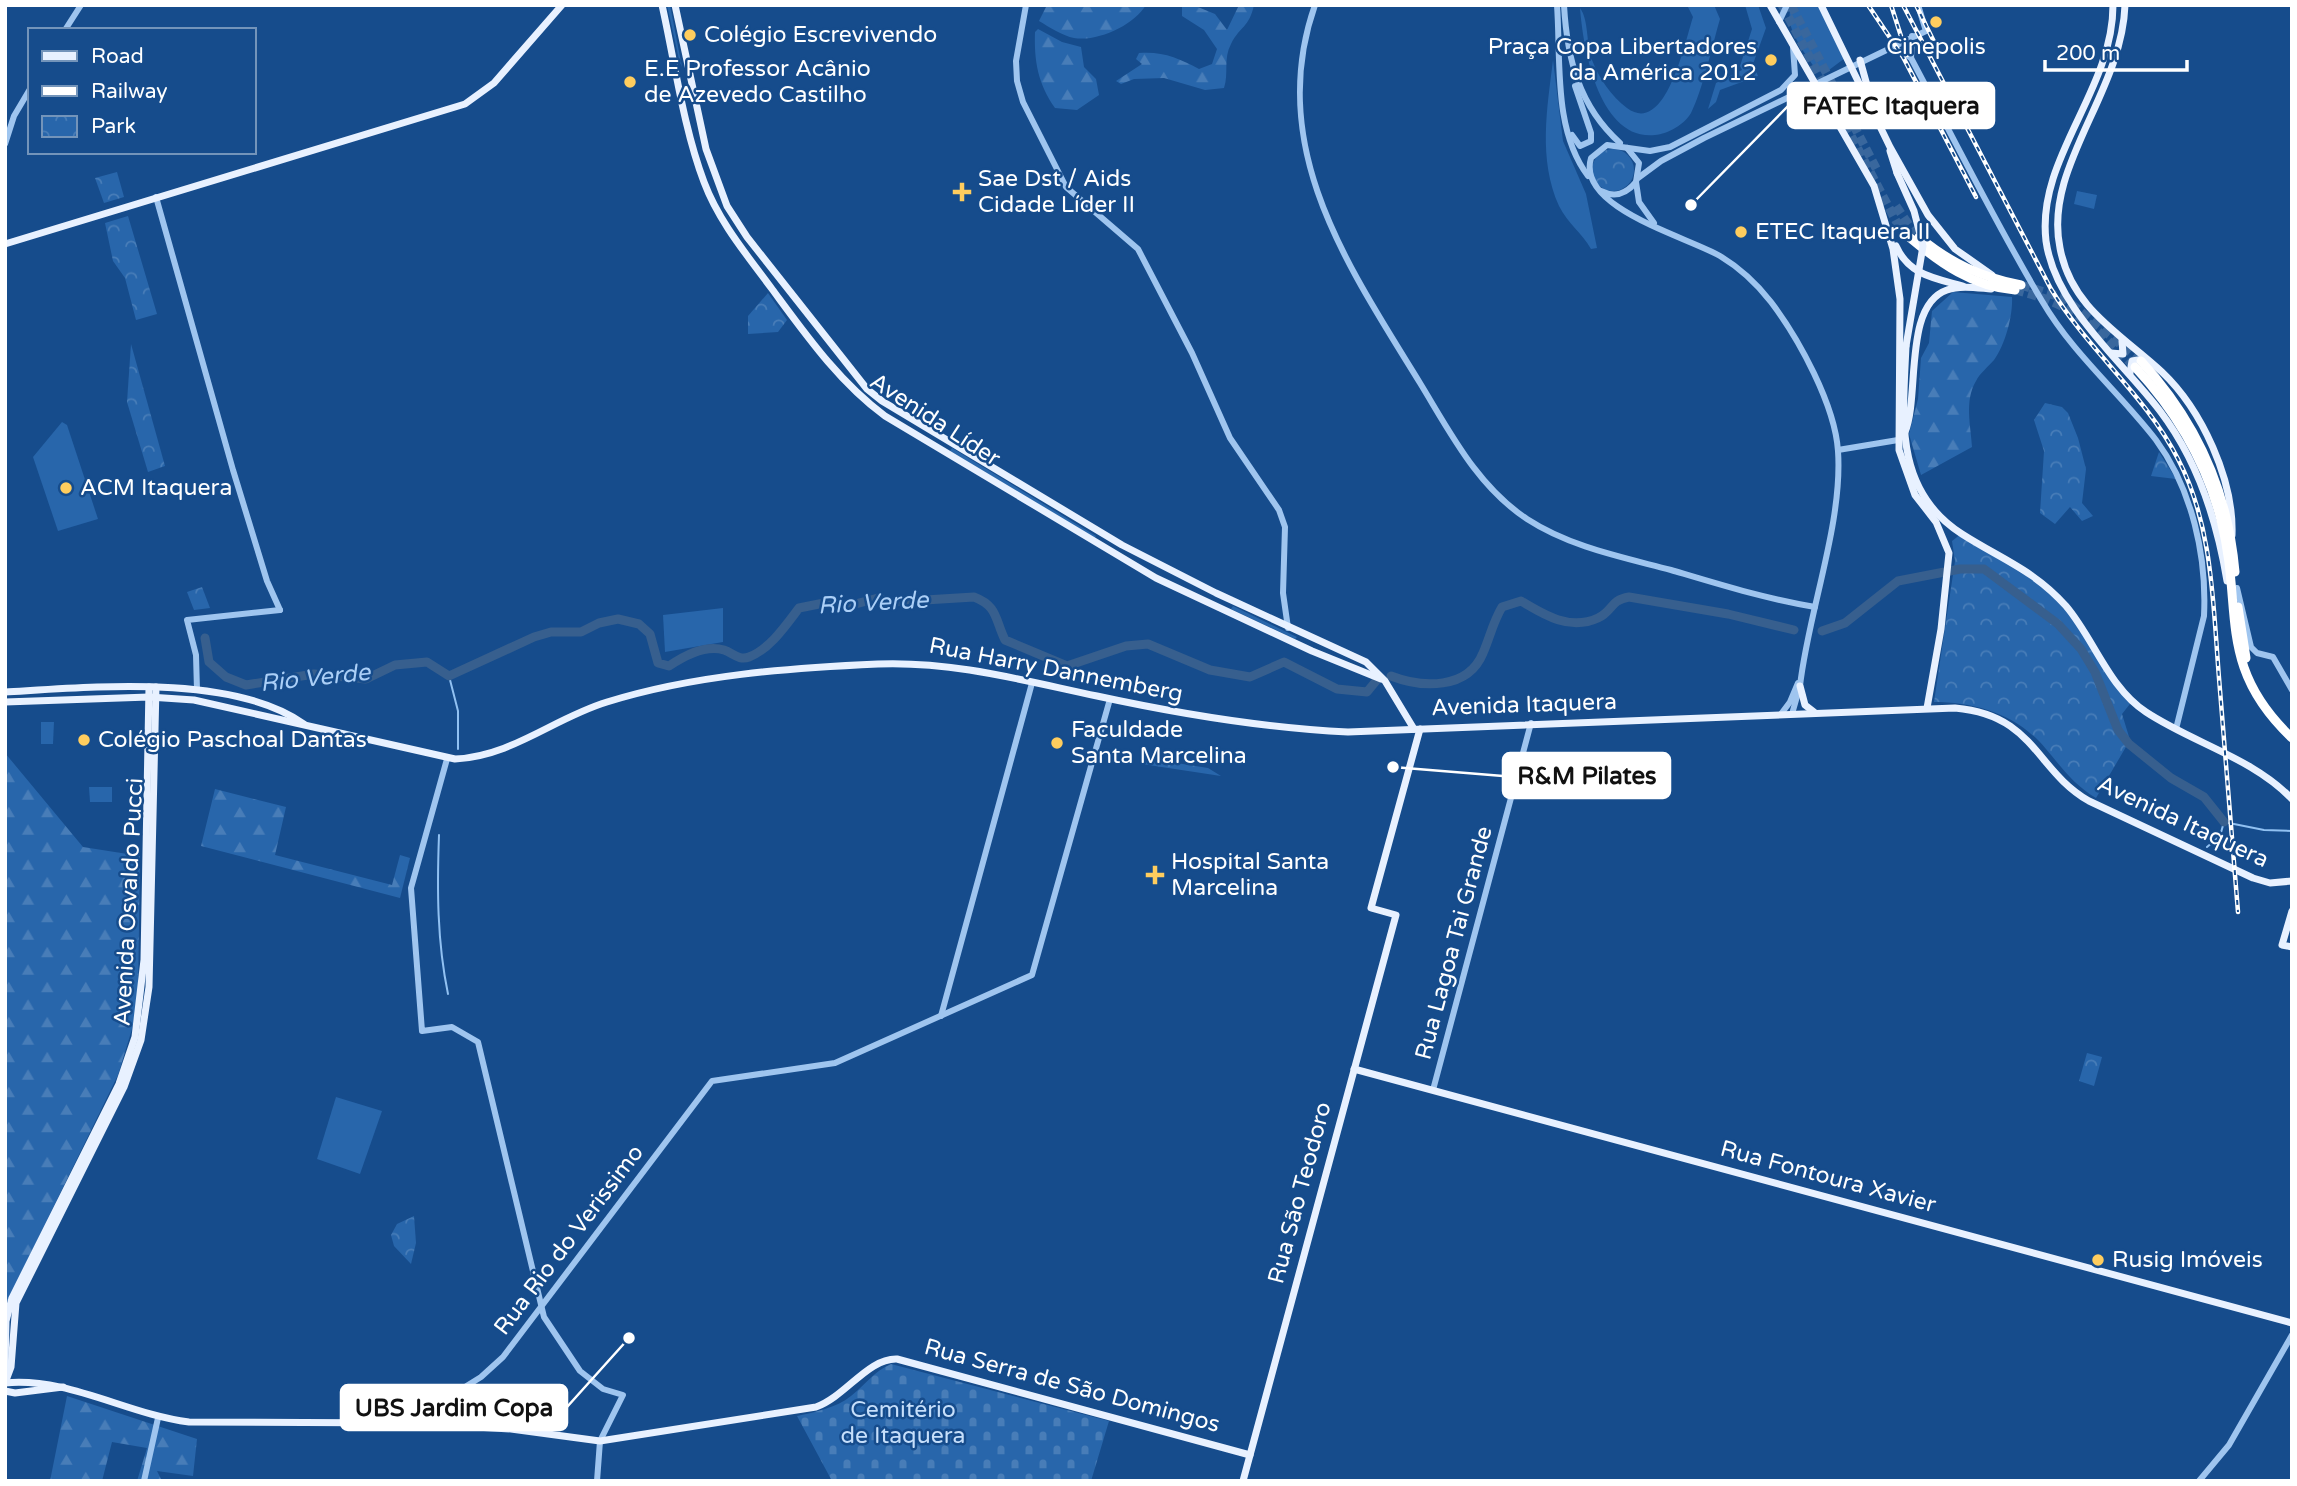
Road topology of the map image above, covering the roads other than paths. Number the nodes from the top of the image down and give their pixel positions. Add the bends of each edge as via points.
1 (81, 5) edge
2 (562, 5) edge
3 (662, 5) edge
4 (675, 5) edge
5 (1026, 5) edge
6 (1315, 5) edge
7 (1557, 5) edge
8 (1564, 5) edge
9 (1770, 5) edge
10 (1787, 5) edge
11 (1821, 5) edge
12 (1918, 5) edge
13 (2113, 5) edge
14 (2125, 5) edge
15 (1779, 22) junction
16 (66, 28) edge
17 (1912, 36) junction
18 (1793, 45) junction
19 (1891, 46) junction
20 (1911, 58) junction
21 (1860, 61) junction
22 (1852, 64) junction
23 (1573, 75) junction
24 (1816, 82) junction
25 (679, 84) junction
26 (28, 92) edge
27 (1871, 103) junction
28 (1564, 114) junction
29 (703, 134) junction
30 (5, 144) edge
31 (1623, 146) junction
32 (1890, 147) junction
33 (1591, 180) junction
34 (1637, 180) junction
35 (1599, 190) junction
36 (156, 197) junction
37 (1888, 225) junction
38 (1657, 227) junction
39 (5, 244) edge
40 (1998, 280) junction
41 (1971, 288) junction
42 (1991, 289) junction
43 (2121, 339) junction
44 (2108, 351) junction
45 (2142, 363) junction
46 (2132, 378) junction
47 (1900, 438) junction
48 (1838, 450) junction
49 (1950, 524) junction
50 (1941, 531) junction
51 (1959, 533) junction
52 (1947, 546) junction
53 (2237, 588) junction
54 (2231, 599) junction
55 (1815, 607) junction
56 (1288, 628) junction
57 (1801, 675) junction
58 (1385, 681) junction
59 (1032, 683) junction
60 (1800, 686) junction
61 (153, 687) junction
62 (197, 690) junction
63 (2292, 690) edge
64 (5, 692) edge
65 (153, 697) junction
66 (1110, 699) junction
67 (5, 702) edge
68 (257, 704) junction
69 (1927, 708) junction
70 (255, 712) junction
71 (1814, 713) junction
72 (1781, 714) junction
73 (1792, 714) junction
74 (1531, 723) junction
75 (305, 725) junction
76 (1417, 729) junction
77 (2176, 729) junction
78 (2292, 730) edge
79 (2292, 738) edge
80 (447, 759) junction
81 (2292, 799) edge
82 (2291, 882) edge
83 (2292, 911) edge
84 (2292, 947) edge
85 (941, 1016) junction
86 (1354, 1069) junction
87 (1433, 1090) junction
88 (534, 1285) junction
89 (551, 1293) junction
90 (540, 1306) junction
91 (2292, 1323) edge
92 (2292, 1335) edge
93 (8, 1368) edge
94 (22, 1382) junction
95 (5, 1383) edge
96 (64, 1387) junction
97 (5, 1393) edge
98 (439, 1404) junction
99 (158, 1418) junction
100 (405, 1423) junction
101 (432, 1427) junction
102 (600, 1441) junction
103 (1250, 1455) junction
104 (144, 1481) edge
105 (597, 1481) edge
106 (1242, 1481) edge
107 (2199, 1481) edge

1 - 16 street
2 - 36 main road via 494,83 466,104
3 - 25 main road, Avenida Líder
4 - 29 main road, Avenida Líder
5 - 56 street via 1016,61 1023,102 1066,187 1138,249 1230,438 1279,510 1285,527 1283,593
6 - 55 street via 1300,55 1299,95 1315,190 1351,268 1483,480 1513,509 1562,538
7 - 28 street
8 - 23 street
9 - 15 main road
10 - 15 street
11 - 22 main road
12 - 17 street via 1926,30
13 - 44 main road via 2102,69 2056,170 2045,223 2048,253 2057,276
14 - 43 main road via 2112,72 2067,173 2057,220 2060,249 2077,292
15 - 18 main road
17 - 19 street
17 - 20 street
18 - 24 main road
18 - 31 street via 1795,75 1781,90 1670,147 1650,151
19 - 20 street
19 - 21 street
20 - 77 street via 2042,302 2073,347 2156,440 2178,477 2200,550 2204,616
21 - 22 street
21 - 27 main road
22 - 24 street
22 - 27 main road
23 - 28 street via 1591,133 1588,144 1576,142
23 - 31 street via 1595,117
24 - 34 street via 1675,153
24 - 37 main road via 1874,186
25 - 29 main road via 689,91
25 - 58 main road, Avenida Líder via 705,183 724,224 808,337 865,401 1156,579
26 - 30 street
27 - 32 main road
28 - 33 street via 1576,157
29 - 56 main road, Avenida Líder via 717,184 747,237 838,356 882,401 1122,545
31 - 33 street via 1607,145 1595,152 1589,165
31 - 34 street via 1639,163
32 - 40 main road via 1942,234
32 - 47 main road, bridge via 1923,246 1906,346
33 - 35 street
34 - 35 street via 1623,193
34 - 38 street via 1642,209
35 - 38 street via 1618,208
36 - 39 main road
36 - 62 street via 230,459 280,610 187,620 196,655
37 - 41 main road via 1900,256 1912,270
37 - 47 main road via 1900,299
38 - 48 street via 1731,263 1769,299 1815,379
40 - 42 highway via 2018,288
40 - 42 highway via 1960,266 1912,235 1933,257
41 - 42 main road
41 - 47 main road via 1940,293 1927,308 1917,340 1912,400
43 - 44 main road via 2123,354
43 - 45 main road
44 - 46 main road
45 - 46 main road via 2138,358 2132,361
45 - 53 highway via 2174,400 2202,447 2232,536
45 - 54 highway via 2204,470 2221,520
46 - 54 main road via 2168,424 2205,492
47 - 48 street
47 - 49 main road via 1922,494
47 - 50 main road via 1915,495
48 - 55 street via 1833,514
49 - 50 main road via 1948,531
49 - 51 main road
50 - 52 main road
51 - 52 main road
51 - 77 main road via 2005,557 2047,587 2079,623 2131,699
52 - 69 main road via 1947,578
53 - 63 street via 2251,647 2273,657
53 - 78 highway via 2240,633 2250,669 2271,707
54 - 79 highway via 2234,636 2247,678 2269,714
55 - 57 street
56 - 58 main road, Avenida Itaquera via 1357,657
57 - 60 street
57 - 72 street
58 - 76 main road, Avenida Itaquera
59 - 66 main road, Rua Harry Dannemberg
59 - 80 main road, Rua Harry Dannemberg via 919,664 857,665 689,681 588,708 495,754
59 - 85 street
60 - 71 main road via 1805,705
60 - 73 street
61 - 62 main road
61 - 64 main road
61 - 65 main road, Avenida Osvaldo Pucci
62 - 68 main road
65 - 67 main road
65 - 70 main road
65 - 93 main road, Avenida Osvaldo Pucci via 149,986 141,1040 124,1087 16,1303
66 - 76 main road, Rua Harry Dannemberg via 1278,727 1348,732
66 - 85 street via 1032,975
68 - 70 main road
68 - 75 main road
69 - 71 main road, Avenida Itaquera
69 - 82 main road, Avenida Itaquera via 1989,715 2020,733 2089,801 2253,878
70 - 75 main road
71 - 73 main road, Avenida Itaquera
72 - 73 main road, Avenida Itaquera
72 - 74 main road, Avenida Itaquera
74 - 76 main road, Avenida Itaquera
74 - 87 street, Rua Lagoa Tai Grande
75 - 80 main road
76 - 86 main road, Rua São Teodoro via 1371,908 1396,915
77 - 81 main road via 2269,779
80 - 88 street via 411,888 422,1031 452,1027 478,1042
83 - 84 main road via 2282,945
85 - 89 street, Rua Rio do Verissimo via 835,1063 712,1081
86 - 87 main road, Rua Fontoura Xavier
86 - 103 main road, Rua São Teodoro
87 - 91 main road, Rua Fontoura Xavier
88 - 89 street
88 - 90 street
89 - 90 street, Rua Rio do Verissimo
90 - 98 street, Rua Rio do Verissimo via 492,1368
90 - 102 street via 580,1371 603,1390 623,1395
92 - 107 street via 2229,1445
93 - 94 main road
93 - 95 main road, Avenida Osvaldo Pucci
94 - 95 main road
94 - 96 main road
96 - 97 main road
96 - 99 main road
98 - 100 street, Rua Rio do Verissimo
98 - 101 street
99 - 100 main road
99 - 104 street
100 - 101 main road
101 - 102 main road via 512,1429
102 - 103 main road, Rua Serra de São Domingos via 816,1407 839,1396 883,1360 905,1360
102 - 105 street
103 - 106 main road, Rua São Teodoro

